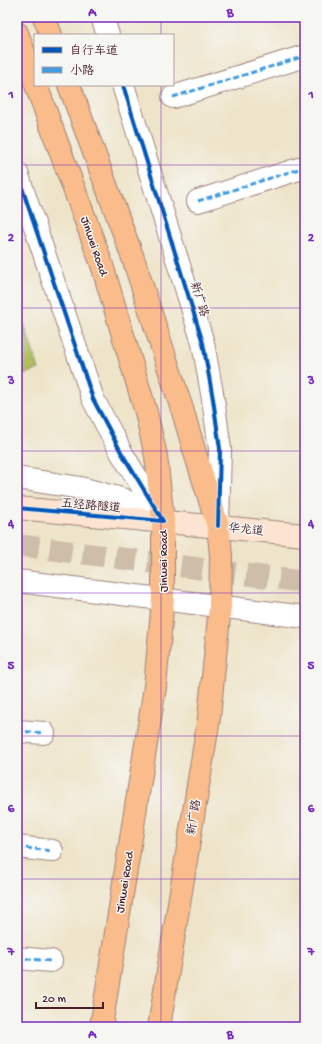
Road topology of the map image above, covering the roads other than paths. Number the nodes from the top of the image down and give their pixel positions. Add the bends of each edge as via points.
1 (44, 17) edge
2 (102, 17) edge
3 (17, 33) edge
4 (51, 34) edge
5 (108, 34) edge
6 (305, 56) edge
7 (34, 79) edge
8 (36, 86) edge
9 (69, 86) edge
10 (123, 86) edge
11 (173, 97) dead end
12 (305, 167) edge
13 (17, 173) edge
14 (198, 200) dead end
15 (17, 478) edge
16 (17, 508) edge
17 (163, 522) junction
18 (218, 526) junction
19 (305, 535) edge
20 (17, 580) edge
21 (163, 599) junction
22 (220, 606) junction
23 (305, 617) edge
24 (17, 731) edge
25 (44, 733) dead end
26 (17, 847) edge
27 (52, 851) dead end
28 (17, 958) edge
29 (51, 961) dead end
30 (101, 1027) edge
31 (159, 1027) edge

1 - 4 main road
2 - 5 street
3 - 7 main road
6 - 11 street
8 - 17 main road, Jinwei Road via 102,265 146,412 156,456
9 - 18 main road via 134,258
10 - 18 street, 新广路 via 203,343 220,449
12 - 14 street
13 - 17 street via 93,399
15 - 17 street via 81,488 122,499
16 - 17 main road, 五经路隧道
17 - 18 main road, 华龙道
17 - 21 main road, Jinwei Road
18 - 19 main road, 华龙道
18 - 22 main road via 221,555
20 - 21 street
21 - 22 street
21 - 30 main road, Jinwei Road via 155,687
22 - 23 street
22 - 31 main road, 新广路 via 209,718
24 - 25 street
26 - 27 street
28 - 29 street

